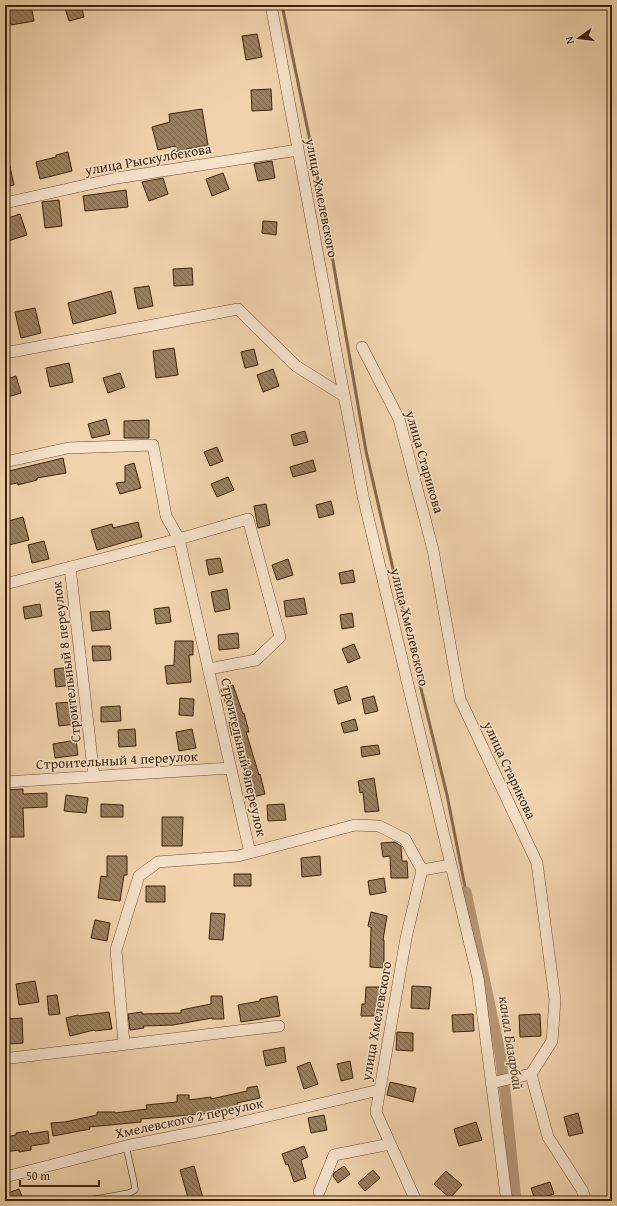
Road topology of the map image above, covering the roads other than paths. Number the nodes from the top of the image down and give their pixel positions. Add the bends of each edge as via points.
1 (271, 5) edge
2 (298, 150) junction
3 (5, 203) edge
4 (362, 348) dead end
5 (5, 353) edge
6 (344, 396) junction
7 (5, 462) edge
8 (179, 539) junction
9 (70, 567) junction
10 (5, 584) edge
11 (209, 669) junction
12 (231, 768) junction
13 (94, 776) junction
14 (5, 782) edge
15 (250, 853) junction
16 (451, 864) junction
17 (422, 870) junction
18 (279, 1026) dead end
19 (124, 1044) junction
20 (11, 1058) dead end
21 (529, 1074) junction
22 (492, 1083) junction
23 (379, 1090) junction
24 (390, 1144) junction
25 (126, 1146) junction
26 (5, 1177) edge
27 (319, 1192) dead end
28 (85, 1201) edge
29 (416, 1201) edge
30 (508, 1201) edge
31 (586, 1201) edge

1 - 2 street, улица Хмелевского
2 - 3 street, улица Рыскулбекова via 117,178
2 - 6 street, улица Хмелевского
4 - 21 street, улица Старикова via 398,419 433,550 460,699 537,863 555,1000 552,1041
5 - 6 street via 238,309 296,366
6 - 16 street, улица Хмелевского via 363,496
7 - 8 street, Строительный 9 переулок via 68,448 153,445 166,516
8 - 9 street
8 - 11 street, Строительный 9 переулок
8 - 11 street, Строительный 9 переулок via 248,519 280,637 256,660
9 - 10 street
9 - 13 street, Строительный 8 переулок
11 - 12 street, Строительный 9 переулок
12 - 13 street, Строительный 4 переулок
12 - 15 street, Строительный 9 переулок
13 - 14 street, Строительный 4 переулок
15 - 17 street via 355,825 379,826 405,839
15 - 19 street via 158,862 139,876 116,950
16 - 17 street
16 - 22 street, улица Хмелевского via 478,978
17 - 23 street, улица Хмелевского via 406,938
18 - 19 street
19 - 20 street
21 - 22 street
21 - 31 street via 548,1137 582,1190
22 - 30 street, улица Хмелевского
23 - 24 street, улица Хмелевского via 376,1112
23 - 25 street, Хмелевского 2 переулок via 222,1127
24 - 27 street via 334,1155
24 - 29 street, улица Хмелевского
25 - 26 street, Хмелевского 2 переулок
25 - 28 lane via 135,1190

